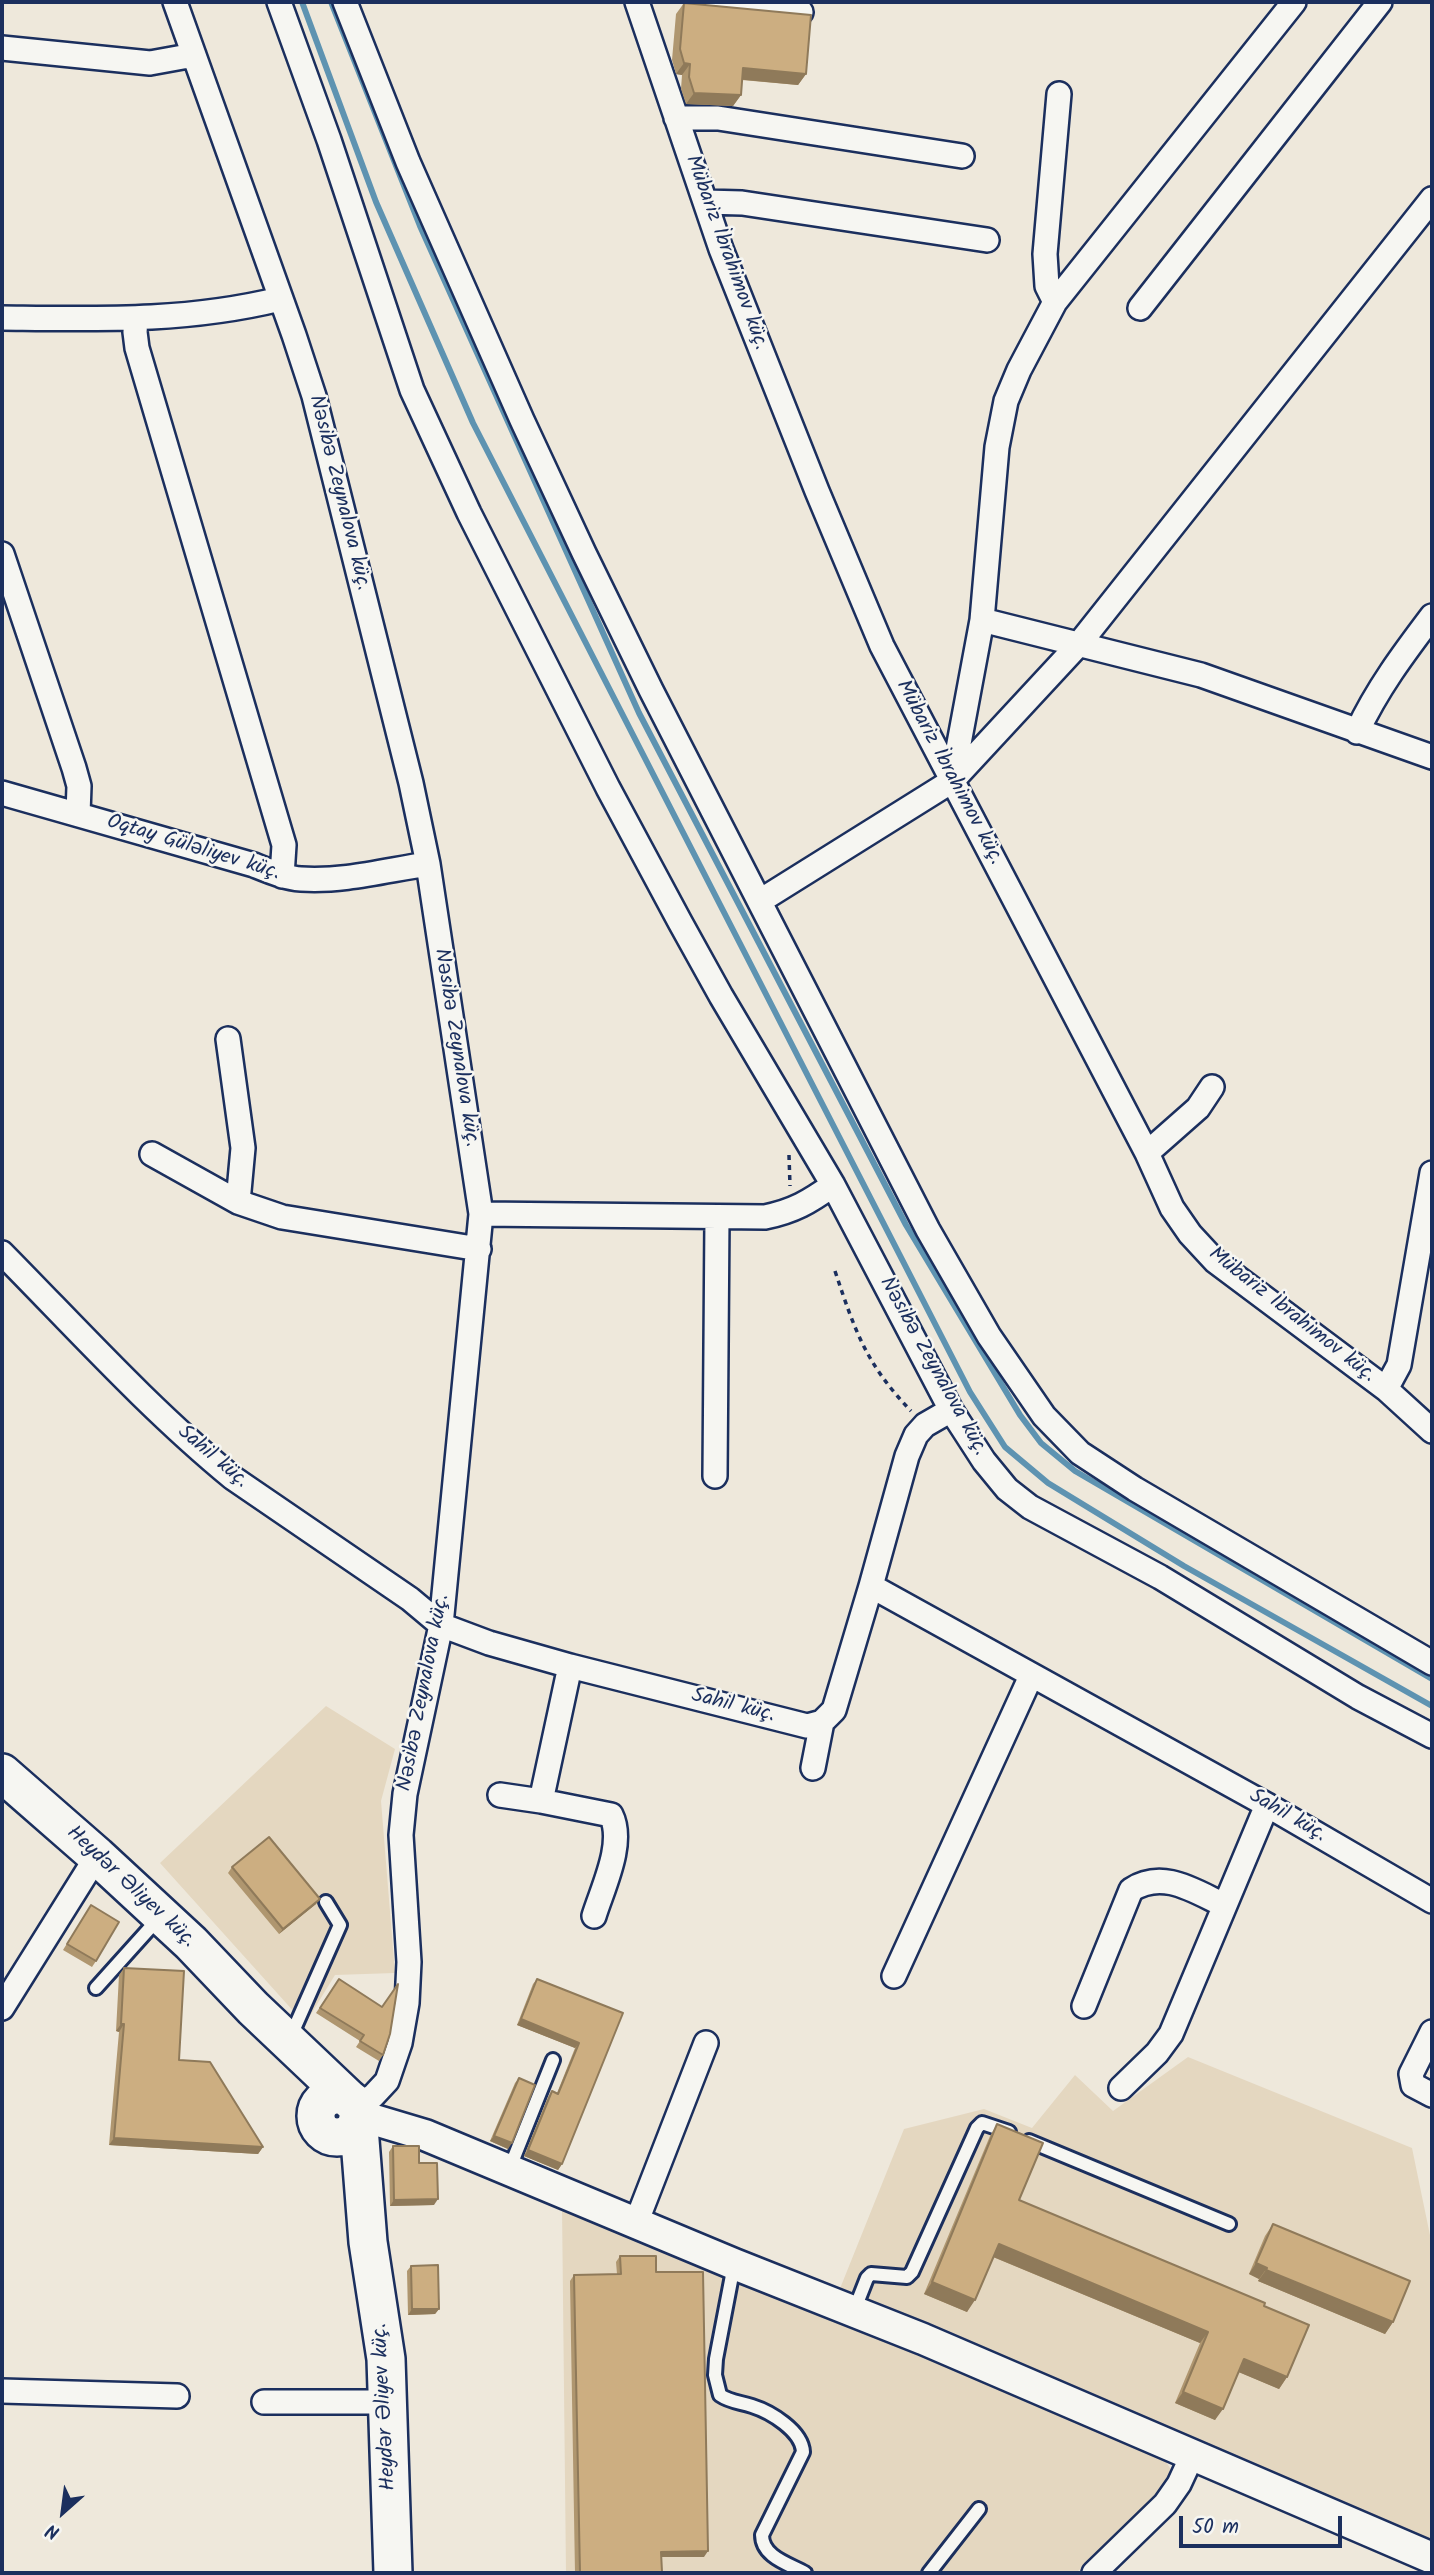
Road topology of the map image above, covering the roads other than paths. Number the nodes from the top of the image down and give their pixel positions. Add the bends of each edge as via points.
1 (175, 2) edge
2 (279, 2) edge
3 (345, 2) edge
4 (643, 2) edge
5 (707, 2) edge
6 (1294, 2) edge
7 (1380, 2) edge
8 (801, 12) edge
9 (2, 48) edge
10 (194, 55) junction
11 (1059, 94) dead end
12 (676, 118) junction
13 (962, 156) dead end
14 (1432, 199) edge
15 (705, 202) junction
16 (987, 240) dead end
17 (280, 299) junction
18 (1055, 302) junction
19 (1140, 308) dead end
20 (2, 318) edge
21 (136, 320) junction
22 (2, 554) edge
23 (1432, 616) edge
24 (982, 620) junction
25 (1079, 644) junction
26 (1357, 732) junction
27 (1432, 757) edge
28 (952, 781) junction
29 (2, 793) edge
30 (78, 814) junction
31 (428, 864) junction
32 (282, 876) junction
33 (760, 901) junction
34 (228, 1039) dead end
35 (1212, 1087) dead end
36 (1147, 1153) junction
37 (152, 1154) dead end
38 (1432, 1173) edge
39 (833, 1185) junction
40 (238, 1202) junction
41 (481, 1214) junction
42 (717, 1217) junction
43 (479, 1249) junction
44 (2, 1253) edge
45 (1386, 1389) junction
46 (951, 1410) junction
47 (1432, 1431) edge
48 (715, 1476) dead end
49 (871, 1586) junction
50 (441, 1625) junction
51 (1432, 1662) edge
52 (570, 1666) junction
53 (1031, 1676) junction
54 (822, 1722) junction
55 (1432, 1736) edge
56 (813, 1768) dead end
57 (2, 1773) edge
58 (500, 1795) dead end
59 (541, 1801) junction
60 (1267, 1805) junction
61 (97, 1856) junction
62 (1432, 1901) edge
63 (326, 1902) dead end
64 (1224, 1905) junction
65 (161, 1916) junction
66 (594, 1916) dead end
67 (894, 1976) dead end
68 (96, 1988) dead end
69 (5, 1995) edge
70 (1084, 2006) dead end
71 (253, 2008) junction
72 (1432, 2032) edge
73 (288, 2041) junction
74 (706, 2043) dead end
75 (553, 2060) dead end
76 (1121, 2088) dead end
77 (1432, 2095) edge
78 (355, 2107) junction
79 (319, 2125) junction
80 (508, 2171) junction
81 (636, 2223) junction
82 (1229, 2224) dead end
83 (368, 2242) junction
84 (734, 2264) junction
85 (854, 2311) junction
86 (2, 2391) edge
87 (177, 2396) dead end
88 (264, 2402) dead end
89 (389, 2402) junction
90 (1192, 2456) junction
91 (979, 2509) dead end
92 (1432, 2558) edge
93 (393, 2573) edge
94 (806, 2573) edge
95 (929, 2573) edge
96 (1094, 2573) edge

1 - 10 street, Nəsibə Zeynalova küç.
2 - 39 street, Nəsibə Zeynalova küç. via 412,390 469,513 680,922
3 - 33 street via 408,162 522,420 651,690
4 - 12 street, Mübariz İbrahimov küç.
5 - 8 street
6 - 18 street
7 - 19 street
9 - 10 street via 150,63
10 - 17 street, Nəsibə Zeynalova küç.
11 - 18 street via 1045,254 1047,286
12 - 13 street via 718,118
12 - 15 street, Mübariz İbrahimov küç.
14 - 25 street
15 - 16 street via 742,202
15 - 28 street, Mübariz İbrahimov küç. via 872,622
17 - 21 street
17 - 31 street, Nəsibə Zeynalova küç. via 314,396
18 - 24 street via 1006,401 997,447
20 - 21 street
21 - 32 street via 137,348 284,845
22 - 30 street via 74,768
23 - 26 street via 1385,681
24 - 25 street
24 - 28 street
25 - 26 street via 1201,675
25 - 28 street
26 - 27 street
28 - 33 street
28 - 36 street, Mübariz İbrahimov küç.
29 - 30 street, Oqtay Güləliyev küç.
30 - 32 street, Oqtay Güləliyev küç.
31 - 32 street, Oqtay Güləliyev küç. via 335,877
31 - 41 street, Nəsibə Zeynalova küç.
33 - 51 street via 928,1230 989,1336 1044,1416 1080,1453 1135,1489
34 - 40 street via 243,1148
35 - 36 street via 1198,1108
36 - 45 street, Mübariz İbrahimov küç. via 1172,1208 1215,1261
37 - 40 street
38 - 45 street via 1399,1365
39 - 42 street via 787,1213
39 - 46 street, Nəsibə Zeynalova küç.
40 - 43 street via 282,1217
41 - 42 street
41 - 43 street, Nəsibə Zeynalova küç.
42 - 48 street
43 - 50 street, Nəsibə Zeynalova küç.
44 - 50 street, Sahil küç. via 212,1461
45 - 47 street, Mübariz İbrahimov küç.
46 - 49 street via 916,1435
46 - 55 street, Nəsibə Zeynalova küç. via 984,1461 1007,1489 1030,1507 1160,1577 1358,1697
49 - 53 street, Sahil küç.
49 - 54 street via 834,1710
50 - 52 street, Sahil küç.
50 - 78 street, Nəsibə Zeynalova küç. via 401,1835 409,1962 400,2043 387,2081
52 - 54 street, Sahil küç. via 807,1726
52 - 59 street
53 - 60 street, Sahil küç.
53 - 67 street
54 - 56 street
57 - 61 main road, Heydər Əliyev küç.
58 - 59 street
59 - 66 street via 611,1815 617,1827 617,1843
60 - 62 street, Sahil küç.
60 - 64 street
61 - 65 main road, Heydər Əliyev küç.
61 - 69 street
63 - 73 lane via 340,1925
64 - 70 street via 1170,1881 1144,1882 1131,1890
64 - 76 street via 1171,2034
65 - 68 lane
65 - 71 main road, Heydər Əliyev küç.
71 - 73 main road
71 - 79 main road
72 - 77 street via 1410,2074 1413,2085
73 - 78 main road
74 - 81 street
75 - 80 lane
78 - 79 main road via 352,2131 345,2136 336,2137
78 - 80 street
78 - 83 main road
79 - 83 main road
80 - 81 street
81 - 84 street
82 - 85 lane via 982,2123 912,2272 907,2277 871,2274
83 - 89 main road, Heydər Əliyev küç.
84 - 85 street
84 - 94 lane via 715,2375 720,2395 764,2412 796,2433 803,2444 762,2535 762,2545 768,2553
85 - 90 street
86 - 87 street
88 - 89 street
89 - 93 main road, Heydər Əliyev küç.
90 - 92 street
90 - 96 street via 1164,2504
91 - 95 lane

